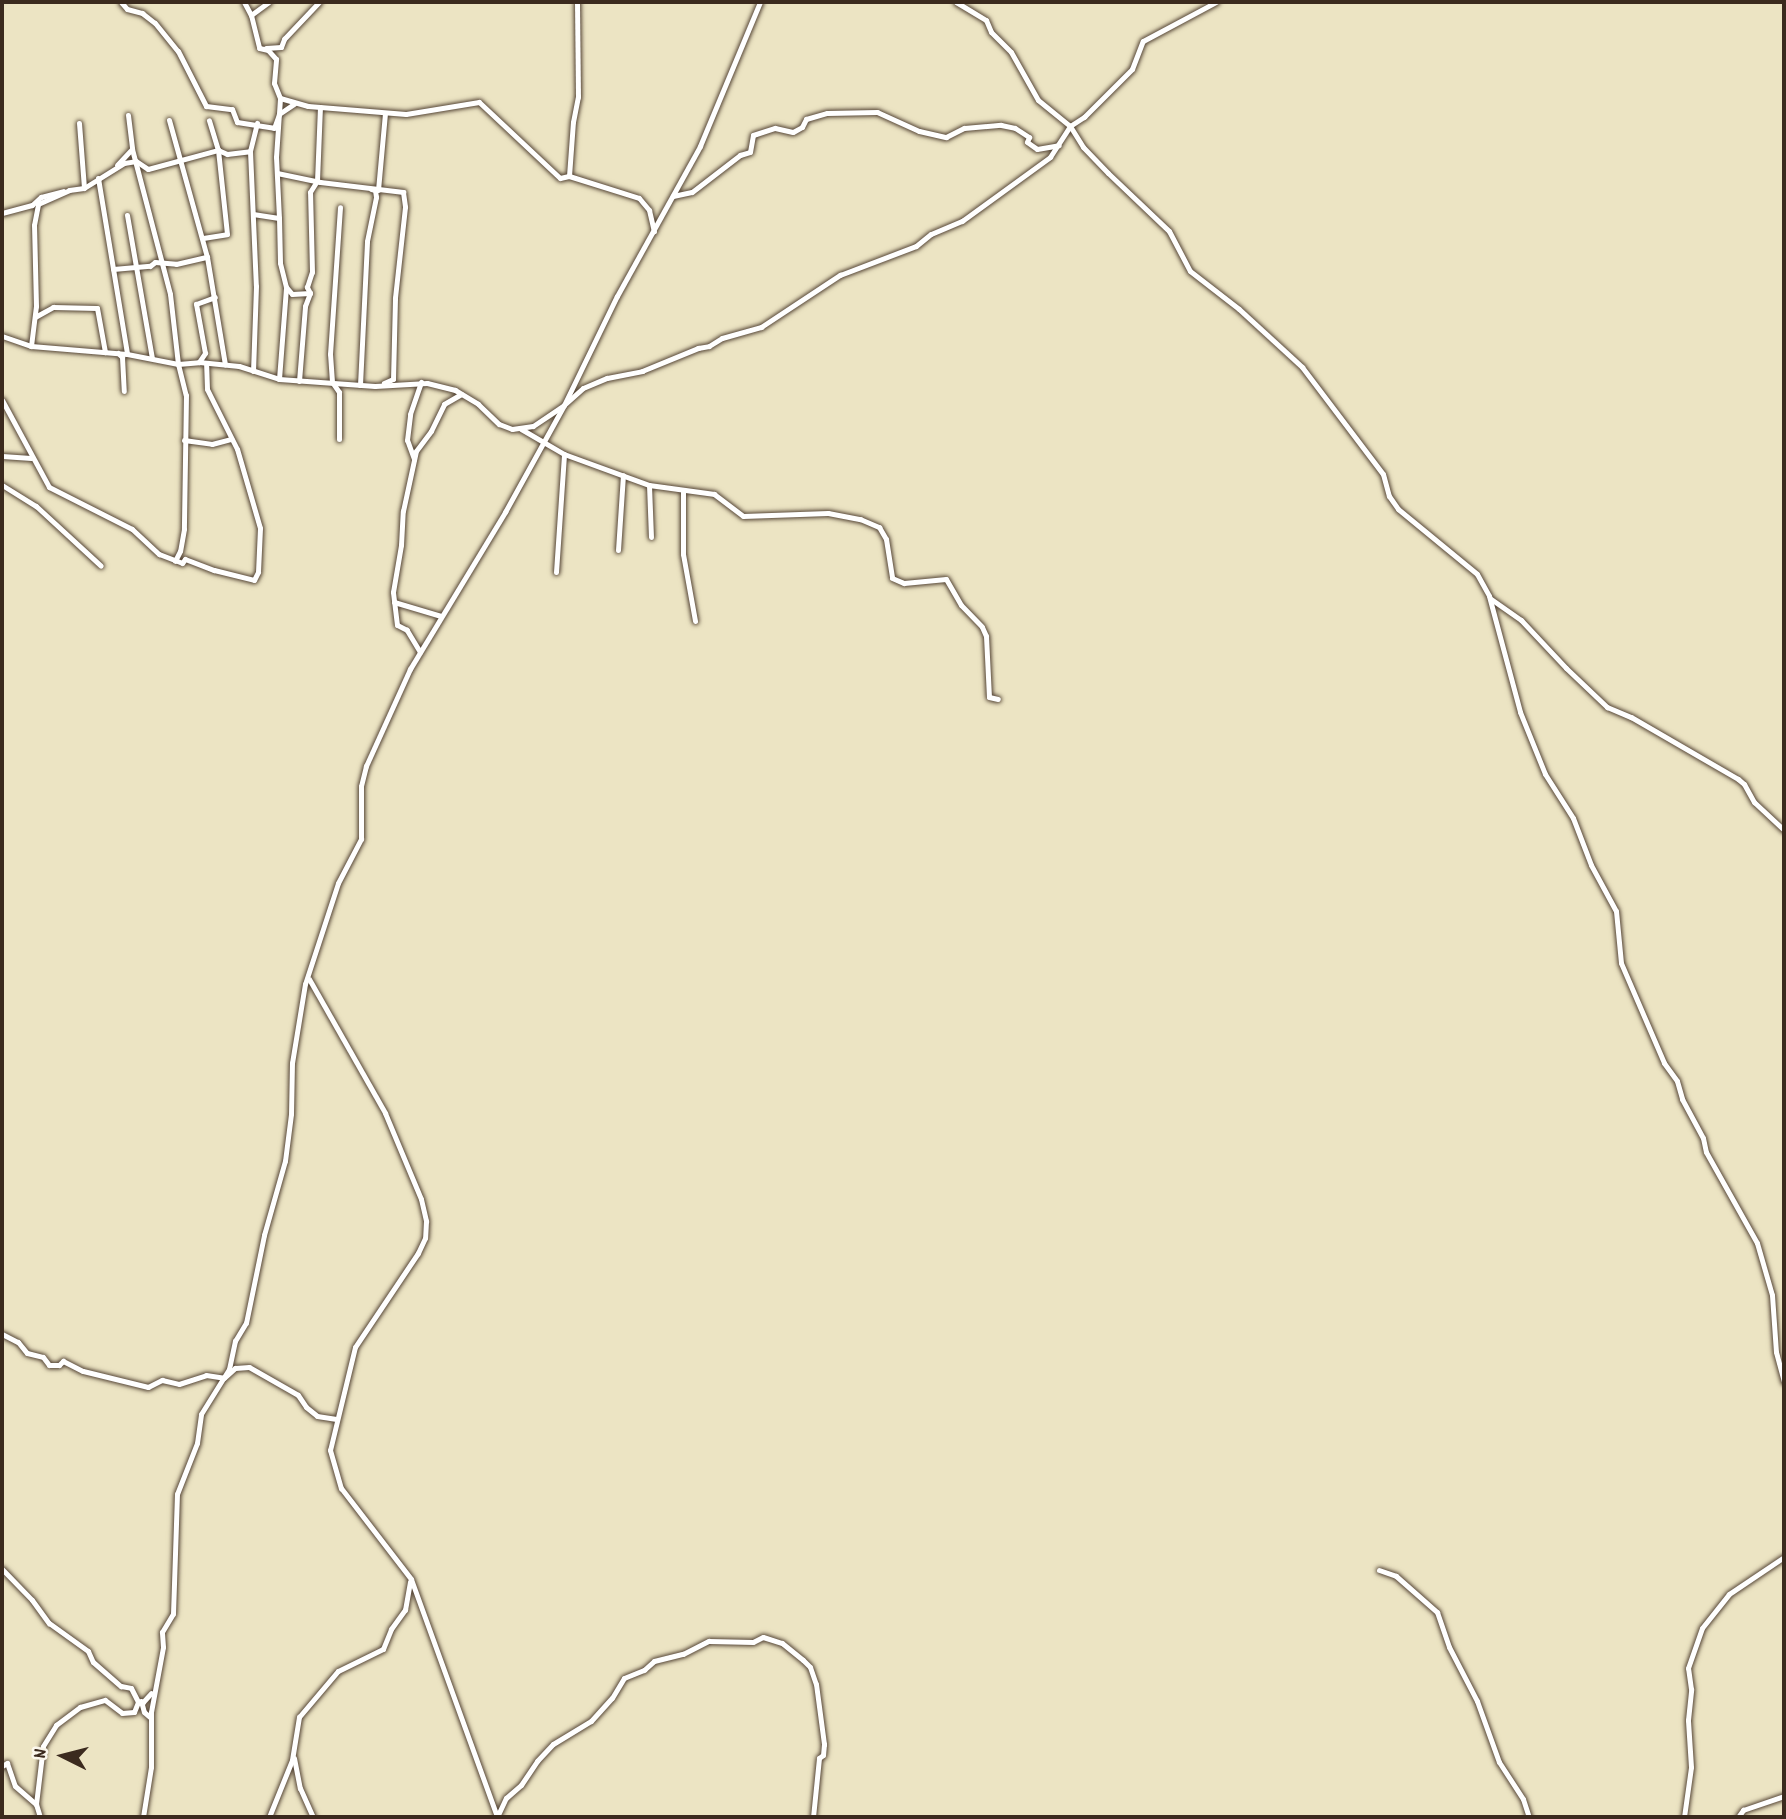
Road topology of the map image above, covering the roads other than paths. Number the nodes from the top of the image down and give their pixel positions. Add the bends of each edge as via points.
1 (121, 2) edge
2 (244, 2) edge
3 (269, 2) edge
4 (319, 2) edge
5 (577, 2) edge
6 (760, 2) edge
7 (956, 2) edge
8 (1216, 2) edge
9 (251, 15) junction
10 (260, 48) junction
11 (280, 98) junction
12 (293, 104) junction
13 (320, 107) junction
14 (385, 113) junction
15 (279, 114) junction
16 (128, 115) dead end
17 (169, 120) dead end
18 (209, 121) dead end
19 (79, 123) dead end
20 (257, 123) junction
21 (1070, 126) junction
22 (1059, 145) junction
23 (132, 149) junction
24 (218, 150) junction
25 (250, 151) junction
26 (136, 160) junction
27 (182, 162) junction
28 (112, 171) junction
29 (277, 173) junction
30 (569, 176) junction
31 (98, 178) junction
32 (317, 181) junction
33 (347, 185) junction
34 (84, 188) junction
35 (378, 188) junction
36 (69, 190) junction
37 (673, 196) junction
38 (32, 205) junction
39 (340, 207) dead end
40 (376, 207) dead end
41 (2, 213) edge
42 (253, 214) junction
43 (127, 215) dead end
44 (279, 218) junction
45 (654, 233) junction
46 (203, 238) junction
47 (207, 257) junction
48 (35, 260) junction
49 (161, 263) junction
50 (138, 265) junction
51 (113, 269) junction
52 (286, 287) junction
53 (310, 293) junction
54 (215, 297) junction
55 (35, 317) junction
56 (2, 336) edge
57 (31, 346) junction
58 (105, 352) junction
59 (118, 353) junction
60 (127, 354) junction
61 (152, 358) junction
62 (203, 363) junction
63 (178, 364) junction
64 (225, 364) junction
65 (253, 371) junction
66 (279, 379) junction
67 (299, 381) junction
68 (331, 382) junction
69 (421, 382) junction
70 (360, 385) junction
71 (379, 386) junction
72 (124, 391) dead end
73 (461, 394) junction
74 (2, 400) edge
75 (564, 405) junction
76 (521, 429) junction
77 (231, 439) junction
78 (338, 439) dead end
79 (184, 440) junction
80 (544, 443) junction
81 (564, 454) junction
82 (2, 456) edge
83 (31, 458) junction
84 (414, 459) junction
85 (623, 475) junction
86 (2, 485) edge
87 (649, 485) junction
88 (683, 492) junction
89 (651, 537) dead end
90 (618, 550) dead end
91 (175, 561) junction
92 (101, 566) dead end
93 (556, 572) dead end
94 (1489, 596) junction
95 (394, 602) junction
96 (442, 616) junction
97 (695, 621) dead end
98 (420, 652) junction
99 (998, 699) dead end
100 (1784, 830) edge
101 (309, 979) junction
102 (2, 1334) edge
103 (224, 1378) junction
104 (1784, 1382) edge
105 (335, 1419) junction
106 (1784, 1557) edge
107 (2, 1569) edge
108 (1379, 1570) dead end
109 (411, 1579) junction
110 (154, 1687) junction
111 (141, 1702) junction
112 (151, 1718) junction
113 (293, 1752) junction
114 (2, 1766) edge
115 (1784, 1796) edge
116 (36, 1804) junction
117 (40, 1817) edge
118 (142, 1817) edge
119 (270, 1817) edge
120 (313, 1817) edge
121 (497, 1817) edge
122 (814, 1817) edge
123 (1529, 1817) edge
124 (1684, 1817) edge
125 (1738, 1817) edge

1 - 20 street via 148,16 178,51 206,106 232,109 237,122
2 - 9 street
3 - 9 street
4 - 10 street via 281,47
5 - 30 street via 578,97
6 - 37 street via 701,146
7 - 21 street via 986,20 1011,52 1038,100
8 - 21 street via 1143,41 1126,76
9 - 10 street
10 - 11 street via 275,59 274,83
11 - 12 street
11 - 15 street
12 - 13 street
12 - 15 street
13 - 14 street
13 - 32 street
14 - 30 street via 479,102 555,175
14 - 35 street
15 - 20 street via 274,128
15 - 29 street
16 - 23 street
17 - 27 street
18 - 24 street
19 - 34 street
20 - 25 street
21 - 22 street
21 - 94 street via 1083,147 1169,231 1190,271 1302,367 1383,474 1398,509 1468,564
22 - 37 street via 1037,149 1027,142 1029,137 1002,125 964,128 946,138 877,112 827,113 806,119 793,132 775,128 753,135 750,152 692,192
22 - 75 street via 1040,167 962,221 916,246 840,275 761,327 642,371 607,378 583,388
23 - 26 street
23 - 28 street
24 - 25 street via 227,155
24 - 27 street
24 - 46 street via 227,234
25 - 42 street
26 - 27 street via 148,169
26 - 28 street
26 - 49 street
27 - 46 street
28 - 31 street
29 - 32 street
29 - 44 street
30 - 45 street via 639,198 649,209
31 - 34 street
31 - 51 street
32 - 33 street
32 - 53 street via 310,192
33 - 35 street
33 - 70 street via 375,190 376,197 367,241
34 - 36 street
35 - 40 street
35 - 71 street via 403,192 405,206 393,379
36 - 38 street via 41,197
36 - 48 street via 38,204
37 - 45 street
38 - 41 street
38 - 48 street
39 - 68 street
42 - 44 street
42 - 65 street
43 - 50 street
44 - 52 street
45 - 75 street via 617,296
46 - 47 street
47 - 49 street
47 - 54 street
48 - 55 street
49 - 50 street
49 - 63 street via 170,294
50 - 51 street
50 - 61 street
51 - 60 street
52 - 53 street via 292,294
52 - 66 street
53 - 67 street
54 - 62 street via 196,304
54 - 64 street
55 - 57 street
55 - 58 street via 53,307 97,308
56 - 57 street
57 - 58 street
58 - 59 street
59 - 60 street
59 - 72 street
60 - 61 street
61 - 63 street
62 - 63 street
62 - 64 street
62 - 77 street via 207,389
63 - 79 street via 186,395
64 - 65 street
65 - 66 street
66 - 67 street
67 - 68 street
68 - 70 street
68 - 78 street via 339,392
69 - 71 street
69 - 73 street
69 - 84 street via 407,440
70 - 71 street
73 - 76 street via 499,424
73 - 84 street via 444,404
74 - 83 street
75 - 76 street
75 - 80 street
76 - 80 street
77 - 79 street via 212,444
77 - 91 street via 250,484 260,528 256,577 251,580 185,559
79 - 91 street via 184,529
80 - 81 street
80 - 96 street
81 - 85 street
81 - 93 street
82 - 83 street
83 - 91 street via 49,487 132,529 159,554
84 - 95 street via 402,511
85 - 87 street
85 - 90 street
86 - 92 street via 36,506
87 - 88 street
87 - 89 street
88 - 97 street via 683,554
88 - 99 street via 714,494 743,516 828,513 878,527 886,539 892,578 904,583 946,579 982,628 989,697
94 - 100 street via 1521,620 1607,707 1631,716 1744,784 1754,803
94 - 104 street via 1520,712 1545,774 1573,818 1616,911 1621,962 1706,1152 1757,1243 1772,1295 1776,1352
95 - 96 street
95 - 98 street via 397,625 407,630
96 - 98 street
98 - 101 street via 366,766 361,786 361,839 338,883
101 - 103 street via 292,1063 291,1114 281,1182 264,1234 246,1323 235,1340
101 - 105 street via 385,1112 426,1221 418,1254 355,1347
102 - 103 street via 50,1365 63,1361 132,1384 151,1387 162,1380 179,1384 206,1375
103 - 105 street via 235,1368 250,1367 298,1395 317,1416
103 - 110 street via 201,1414 197,1443 177,1494 173,1614 162,1633
105 - 109 street via 330,1450 341,1488
106 - 124 street via 1730,1594 1702,1628 1688,1668 1691,1767
107 - 111 street via 48,1623 88,1651 93,1661 121,1686 131,1688
108 - 123 street via 1396,1576 1437,1612 1499,1762
109 - 113 street via 405,1610 383,1649 352,1662 332,1677 299,1717
109 - 121 street
110 - 111 street
110 - 112 street
111 - 112 street
111 - 116 street via 134,1712 122,1713 106,1700 85,1704 56,1725 43,1746
112 - 118 street via 152,1767
113 - 119 street
113 - 120 street via 300,1788
114 - 116 street via 7,1763 15,1786
115 - 125 street via 1743,1810
116 - 117 street
121 - 122 street via 506,1798 537,1761 553,1744 591,1721 624,1678 654,1661 709,1641 753,1642 763,1637 782,1643 803,1660 816,1685 824,1744 818,1758

